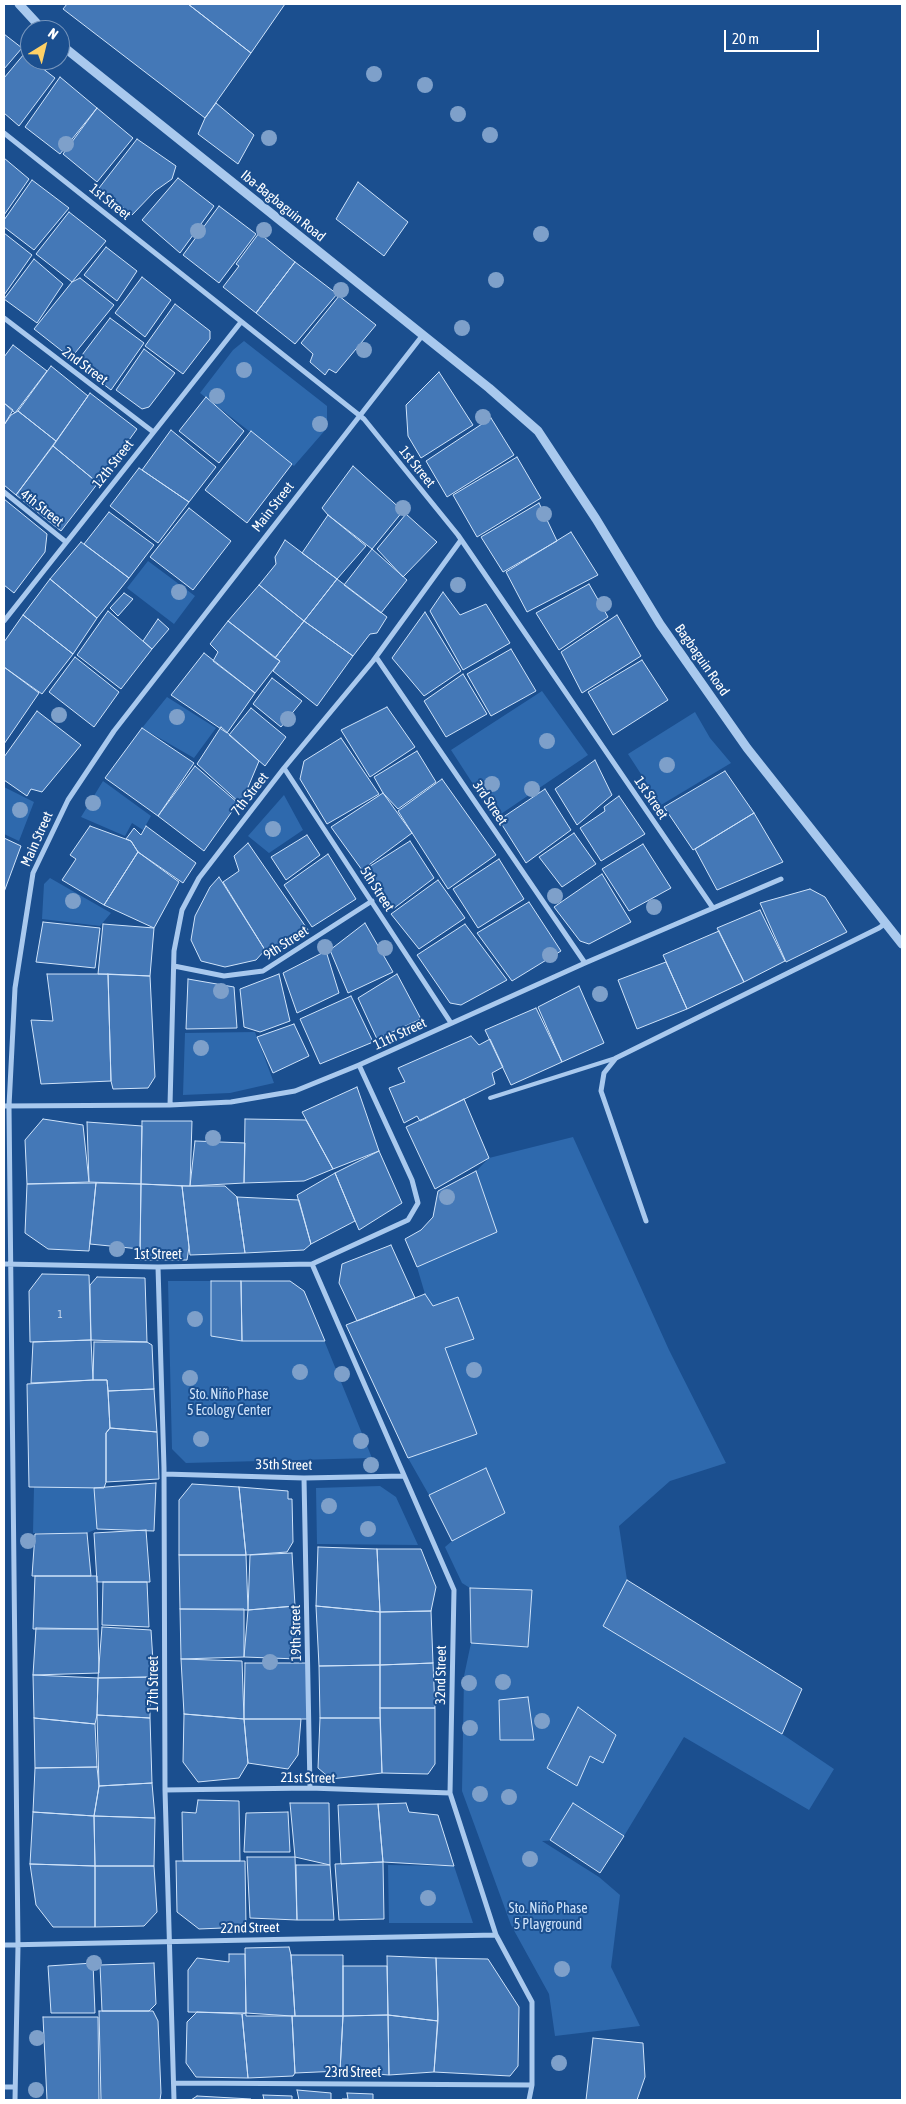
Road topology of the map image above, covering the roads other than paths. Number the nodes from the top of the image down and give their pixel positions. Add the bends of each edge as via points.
1 (19, 4) edge
2 (34, 20) edge
3 (70, 52) edge
4 (4, 133) edge
5 (4, 318) edge
6 (241, 322) junction
7 (422, 336) junction
8 (489, 388) joint
9 (359, 415) junction
10 (152, 432) junction
11 (4, 492) edge
12 (461, 540) junction
13 (66, 542) junction
14 (4, 621) edge
15 (376, 657) junction
16 (284, 768) junction
17 (782, 879) dead end
18 (372, 901) junction
19 (714, 908) junction
20 (886, 923) junction
21 (902, 944) edge
22 (585, 963) junction
23 (174, 966) junction
24 (451, 1023) junction
25 (616, 1058) junction
26 (359, 1065) junction
27 (490, 1098) dead end
28 (6, 1106) edge
29 (170, 1106) junction
30 (646, 1221) dead end
31 (4, 1264) edge
32 (11, 1264) junction
33 (312, 1264) junction
34 (158, 1267) junction
35 (164, 1474) junction
36 (404, 1476) junction
37 (304, 1478) junction
38 (310, 1788) junction
39 (165, 1790) junction
40 (450, 1793) junction
41 (496, 1935) junction
42 (169, 1941) junction
43 (4, 1945) edge
44 (18, 1946) junction
45 (175, 2083) junction
46 (532, 2086) junction
47 (4, 2087) edge
48 (15, 2087) junction
49 (15, 2100) edge
50 (174, 2100) edge
51 (529, 2100) edge

1 - 2 street
3 - 7 street, Iba-Bagbaguin Road
4 - 6 street, 1st Street
5 - 10 street, 2nd Street
6 - 9 street, 1st Street
6 - 10 street, 12th Street
7 - 8 street, Iba-Bagbaguin Road
7 - 9 street, Main Street
8 - 20 street, Bagbaguin Road via 538,431 660,624 741,740
9 - 12 street, 1st Street
9 - 28 street, Main Street via 114,731 68,800 33,873 15,988
10 - 13 street, 12th Street
11 - 13 street, 4th Street
12 - 15 street, 7th Street
12 - 19 street, 1st Street
13 - 14 street, 12th Street
15 - 16 street, 7th Street
15 - 22 street, 3rd Street
16 - 18 street, 5th Street
16 - 23 street, 7th Street via 199,878 182,910
17 - 19 street, 11th Street
18 - 23 street, 9th Street via 263,972 224,976
18 - 24 street, 5th Street
19 - 22 street, 11th Street
20 - 21 street, Bagbaguin Road
20 - 25 street
22 - 24 street, 11th Street
23 - 29 street, 7th Street
24 - 26 street, 11th Street
25 - 27 lane
25 - 30 street via 604,1073 601,1091
26 - 29 street, 11th Street via 295,1091 231,1102
26 - 33 street via 412,1180 418,1204 408,1220
28 - 29 street, 11th Street
28 - 32 street, Main Street
31 - 32 street, 1st Street
32 - 34 street, 1st Street
32 - 44 street, Main Street
33 - 34 street, 1st Street
33 - 36 street, 32nd Street
34 - 35 street, 17th Street
35 - 37 street, 35th Street
35 - 39 street, 17th Street
36 - 37 street, 35th Street
36 - 40 street, 32nd Street via 454,1590
37 - 38 street, 19th Street
38 - 39 street, 21st Street
38 - 40 street, 21st Street
39 - 42 street, 17th Street
40 - 41 street, 32nd Street
41 - 42 street, 22nd Street
41 - 46 street, 32nd Street via 532,2002
42 - 44 street, 22nd Street
42 - 45 street, 17th Street
43 - 44 street, 22nd Street
44 - 48 street, Main Street
45 - 46 street, 23rd Street
45 - 50 street, 17th Street
46 - 51 street, 32nd Street
47 - 48 street
48 - 49 street, Main Street

